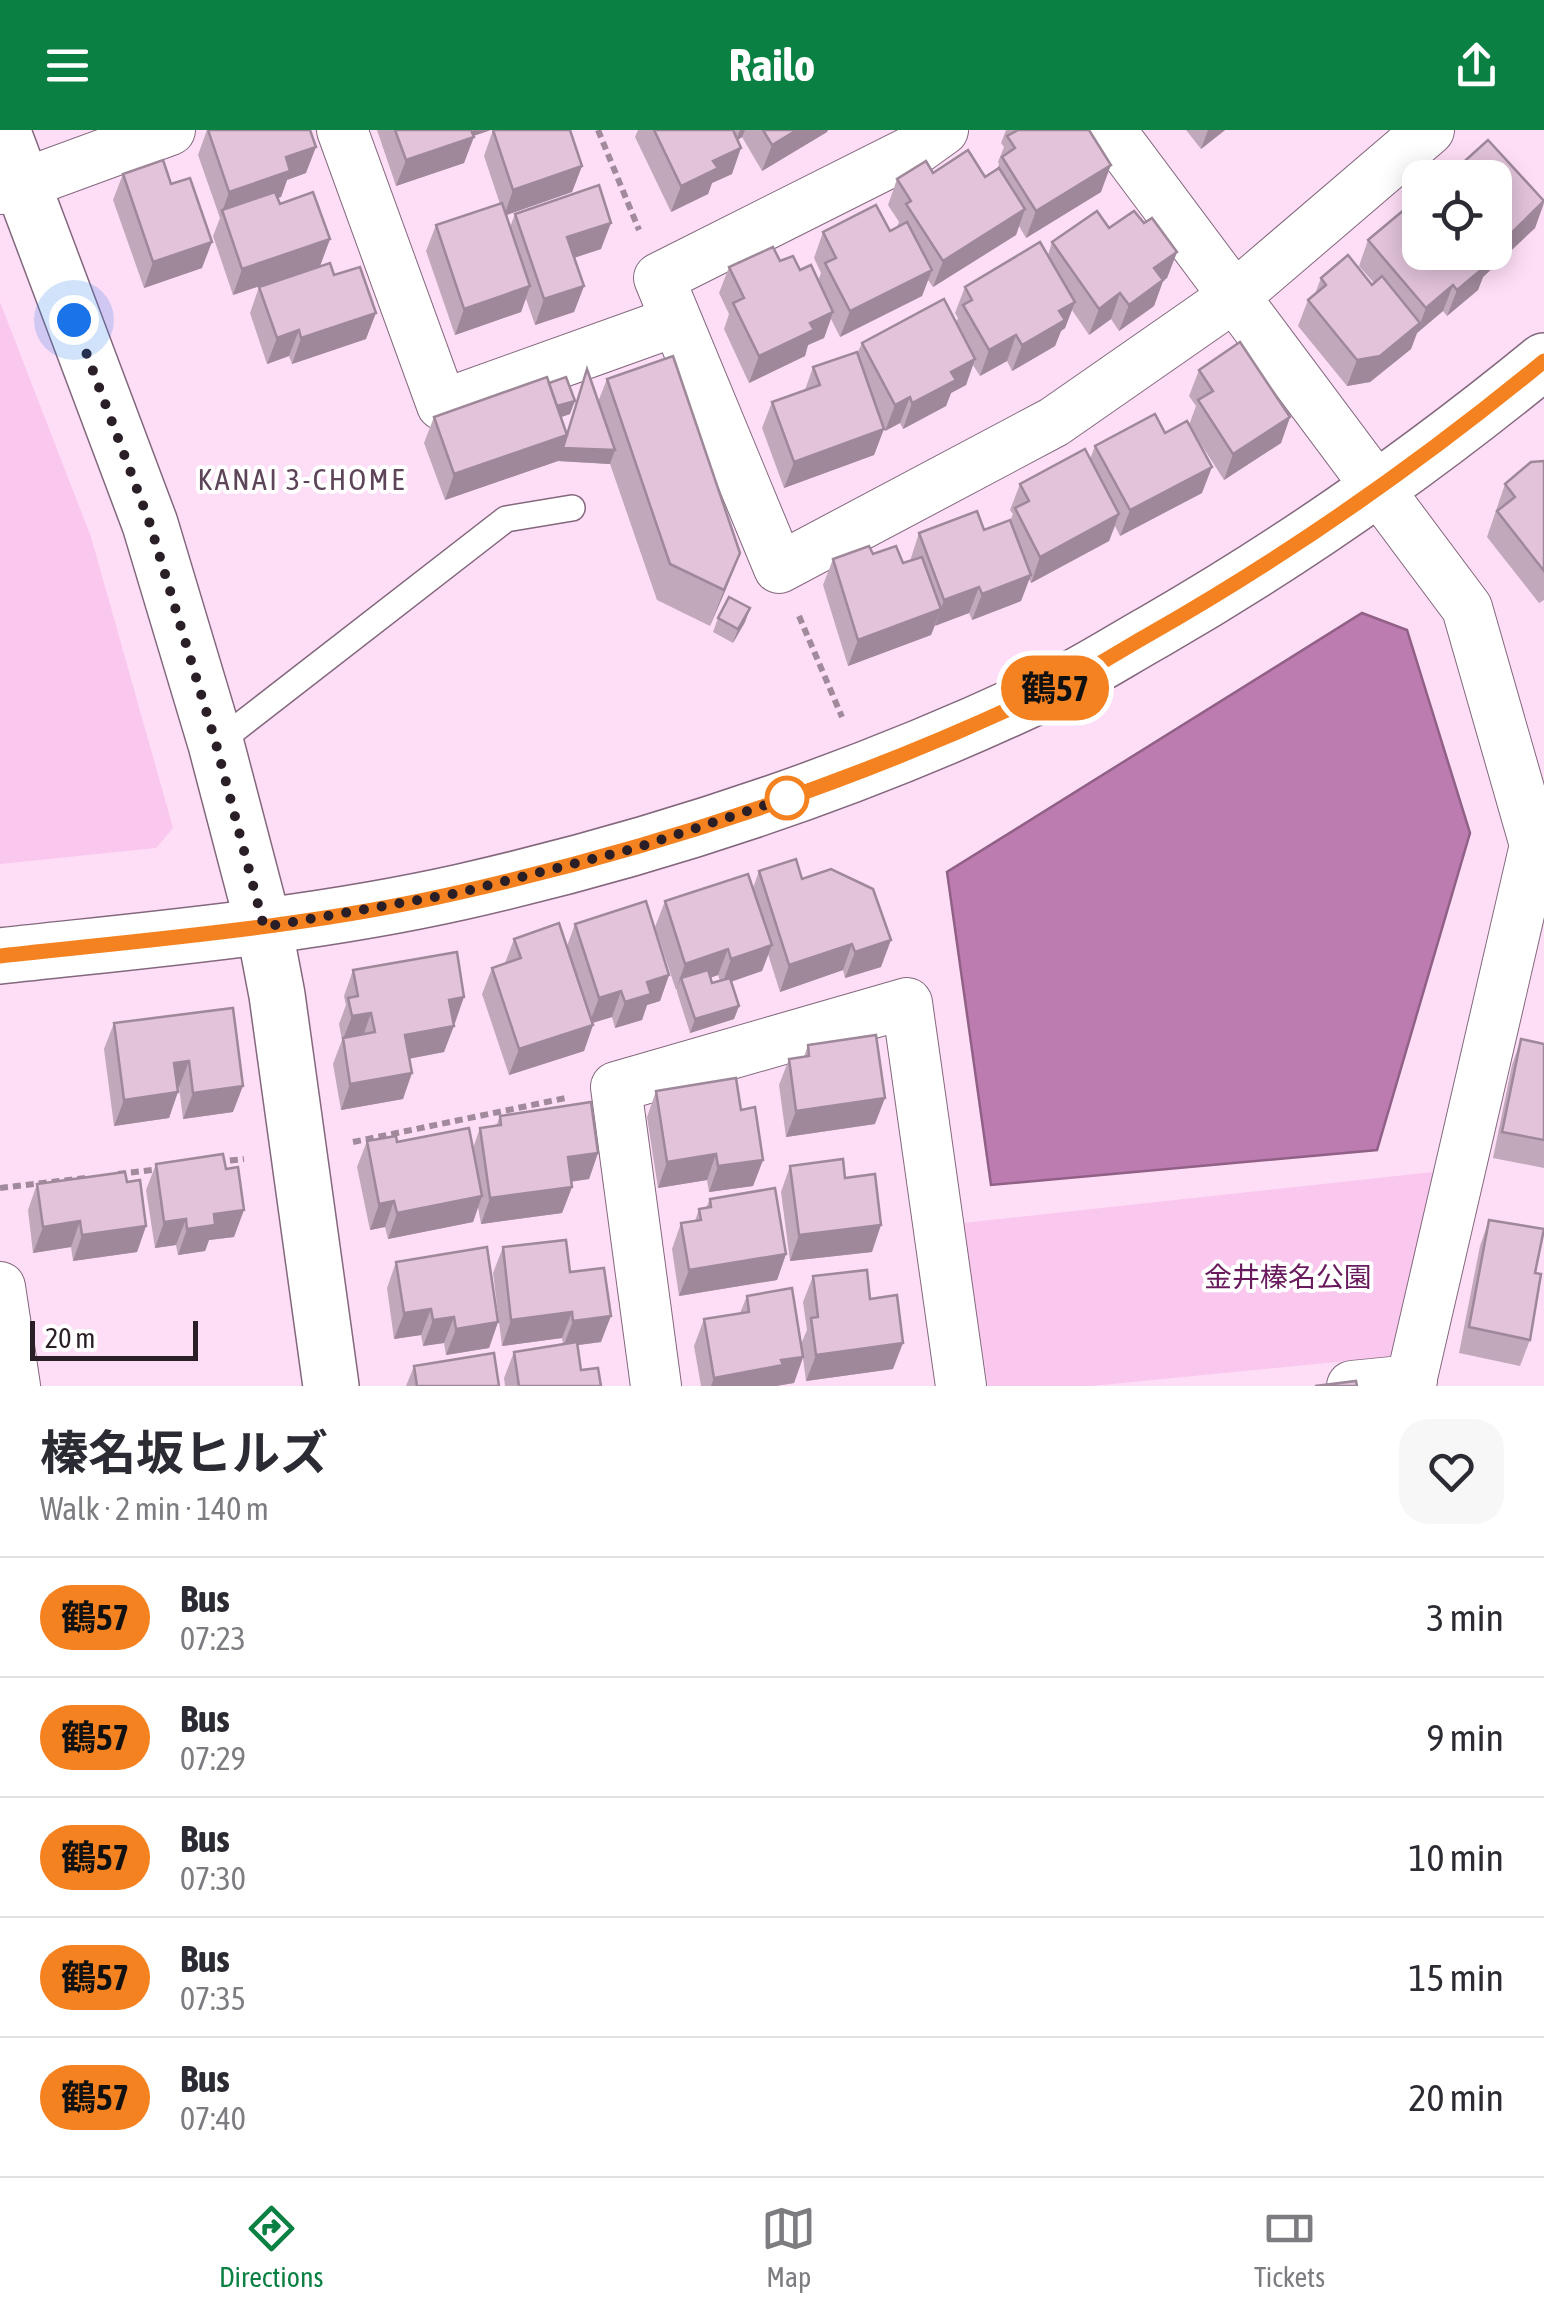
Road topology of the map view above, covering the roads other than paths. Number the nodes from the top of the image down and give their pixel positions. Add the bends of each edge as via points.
1 (2, 130) edge
2 (170, 130) edge
3 (342, 130) edge
4 (943, 130) edge
5 (1110, 130) edge
6 (1429, 130) edge
7 (11, 187) edge
8 (1234, 296) junction
9 (676, 321) junction
10 (1544, 361) edge
11 (1379, 488) junction
12 (572, 508) dead end
13 (216, 744) junction
14 (264, 927) junction
15 (0, 956) edge
16 (0, 1288) edge
17 (1411, 1383) edge
18 (14, 1386) edge
19 (331, 1386) edge
20 (656, 1386) edge
21 (961, 1386) edge
22 (1352, 1386) edge

1 - 7 street
2 - 7 street
3 - 9 street via 442,405
4 - 9 street via 659,278
5 - 8 street
6 - 8 street
7 - 13 street via 150,524
8 - 9 street via 1054,422 779,568
8 - 11 street
10 - 11 street
11 - 14 street via 1225,590 1055,688 864,772 636,848 458,893
11 - 17 street via 1467,608 1535,845
12 - 13 lane via 506,518
13 - 14 street
14 - 15 street
14 - 19 street
16 - 18 street
17 - 22 street
20 - 21 street via 616,1087 907,1004

